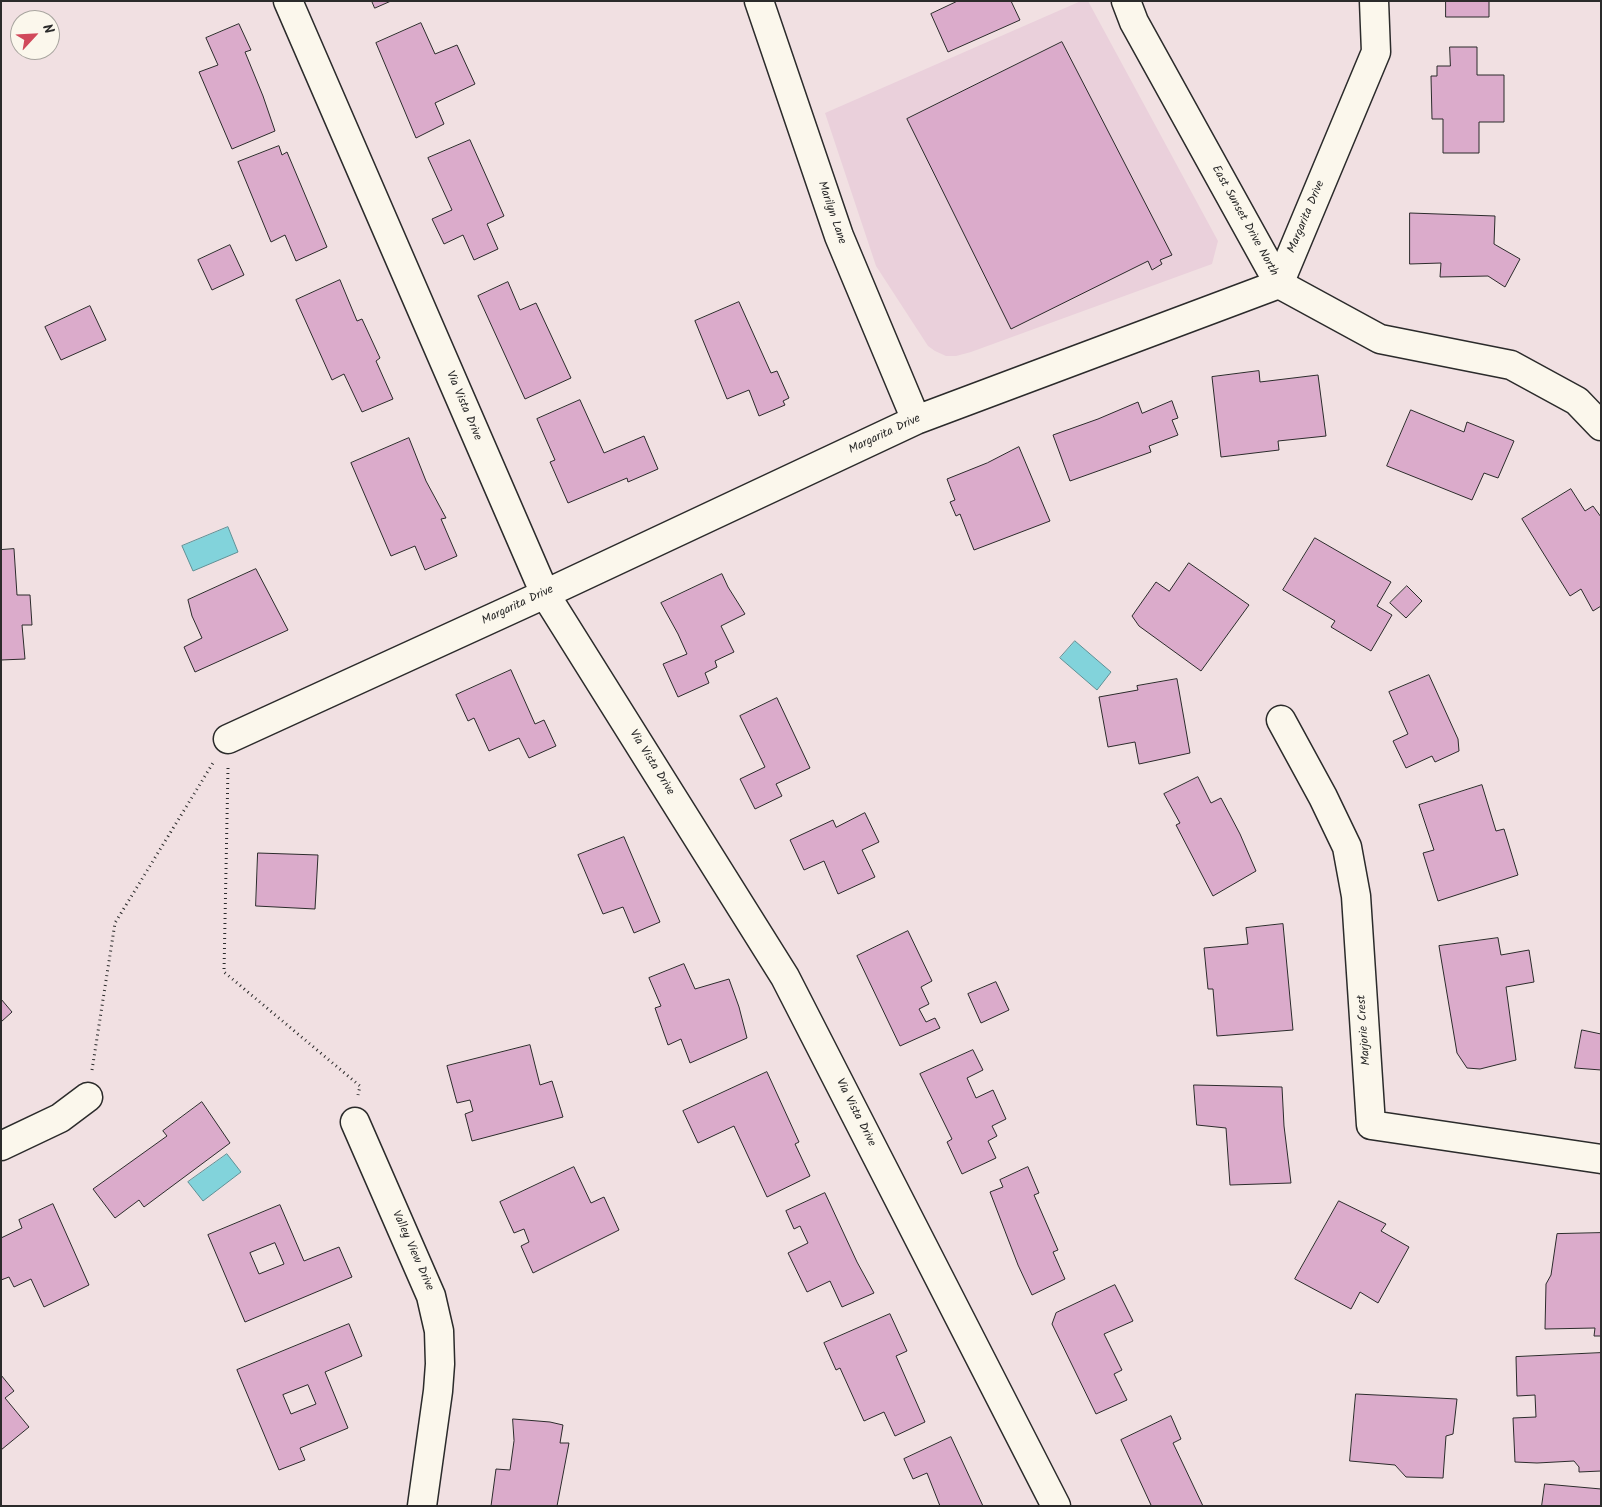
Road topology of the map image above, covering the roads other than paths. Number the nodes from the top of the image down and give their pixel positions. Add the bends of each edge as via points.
1 (288, 1) edge
2 (759, 1) edge
3 (1126, 1) edge
4 (1374, 1) edge
5 (1279, 284) junction
6 (916, 420) junction
7 (1601, 426) edge
8 (545, 594) junction
9 (1281, 720) dead end
10 (228, 740) road end
11 (88, 1096) road end
12 (355, 1122) road end
13 (1, 1146) edge
14 (1601, 1159) edge
15 (422, 1506) edge
16 (1056, 1506) edge

1 - 8 street, Via Vista Drive
2 - 6 street, Marilyn Lane via 838,236
3 - 5 street, East Sunset Drive North via 1134,22
4 - 5 street, Margarita Drive via 1376,52
5 - 6 street, Margarita Drive
5 - 7 street, East Sunset Drive North via 1380,339 1511,365 1576,401
6 - 8 street, Margarita Drive
8 - 10 street, Margarita Drive
8 - 16 street, Via Vista Drive via 785,977
9 - 14 street, Marjorie Crest via 1347,847 1356,896 1371,1125
11 - 13 street via 60,1118
12 - 15 street, Valley View Drive via 431,1296 439,1331 438,1391

